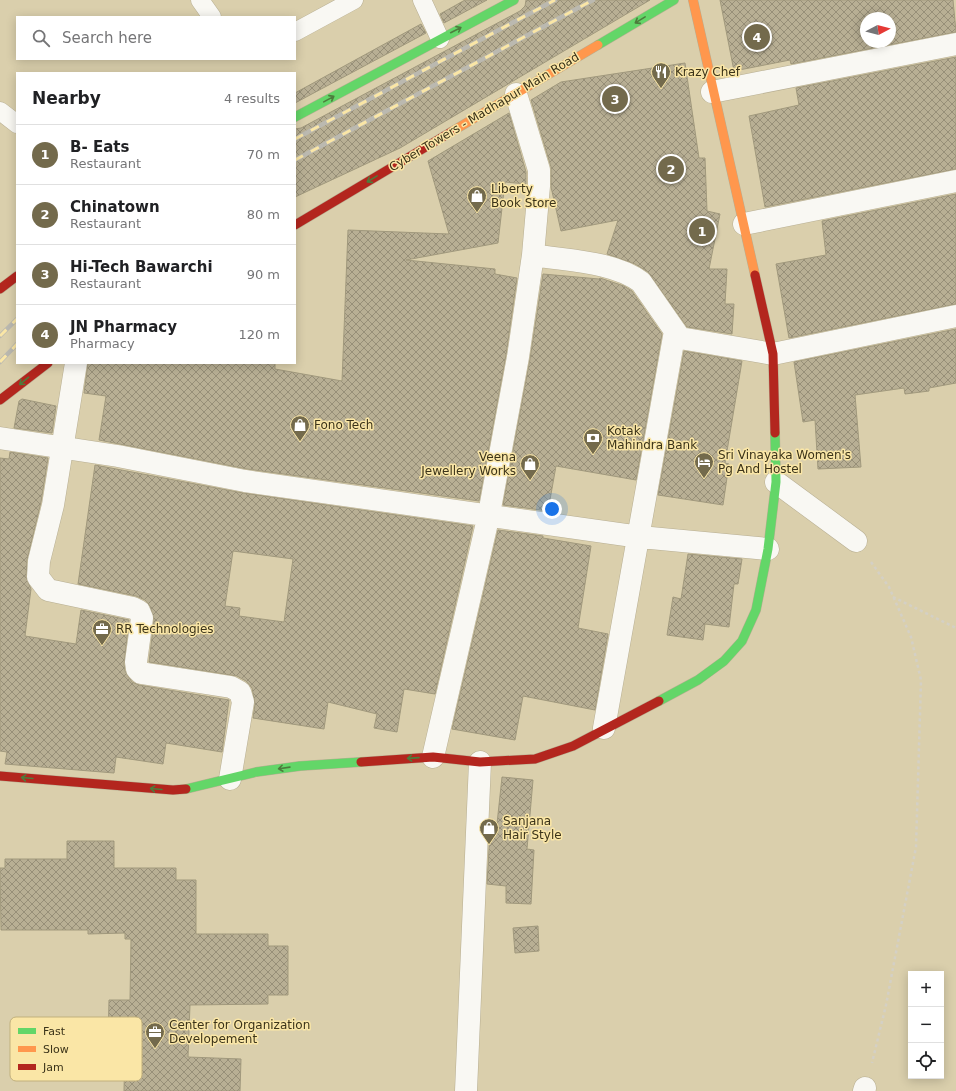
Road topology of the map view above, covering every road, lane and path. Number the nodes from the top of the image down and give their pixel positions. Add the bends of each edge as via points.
1 (200, 0) edge
2 (354, 0) edge
3 (422, 0) edge
4 (514, 0) edge
5 (674, 0) edge
6 (693, 0) edge
7 (211, 16) edge
8 (296, 31) edge
9 (440, 39) junction
10 (956, 44) edge
11 (712, 92) junction
12 (516, 94) junction
13 (0, 111) edge
14 (296, 116) edge
15 (16, 123) edge
16 (956, 181) edge
17 (296, 224) edge
18 (744, 224) junction
19 (533, 255) junction
20 (16, 277) edge
21 (0, 289) edge
22 (956, 316) edge
23 (676, 331) junction
24 (773, 354) junction
25 (47, 364) edge
26 (76, 364) edge
27 (0, 400) edge
28 (0, 438) edge
29 (62, 448) junction
30 (776, 482) junction
31 (489, 514) junction
32 (640, 537) junction
33 (856, 541) joint
34 (768, 549) junction
35 (893, 597) junction
36 (956, 628) edge
37 (604, 728) junction
38 (432, 757) junction
39 (480, 762) junction
40 (0, 776) edge
41 (230, 779) junction
42 (865, 1090) edge
43 (466, 1091) edge

1 - 7 lane
2 - 8 lane
3 - 9 lane
9 -> 4 street
5 -> 12 street, Cyber Towers - Madhapur Main Road
6 - 11 street
14 -> 9 street
10 - 11 street
11 - 18 street
12 -> 17 street, Cyber Towers - Madhapur Main Road
12 - 19 street via 539,170
13 - 15 lane
16 - 18 street
18 - 24 street
19 - 23 street via 624,271 641,282
19 - 31 street via 518,356
20 - 21 street
22 - 24 street
23 - 24 street via 680,338
23 - 32 street
24 - 30 street
25 -> 27 street
26 - 29 street
28 - 29 street
29 - 31 street via 118,456 245,481
29 - 41 street via 38,577 48,590 139,611 142,618 136,662 141,673 231,688 240,692 243,702
30 - 33 street
30 - 34 street
31 - 32 street
31 - 38 street
32 - 34 street
32 - 37 street
33 - 35 path via 889,587
34 - 37 street via 756,610 742,641 724,661 698,680
35 - 36 path
35 - 42 path via 911,637 921,680 916,846 886,1005
37 - 39 street via 573,746 536,759
38 - 39 street
38 -> 41 street via 300,766 256,772
39 - 43 street
41 -> 40 street via 173,790

